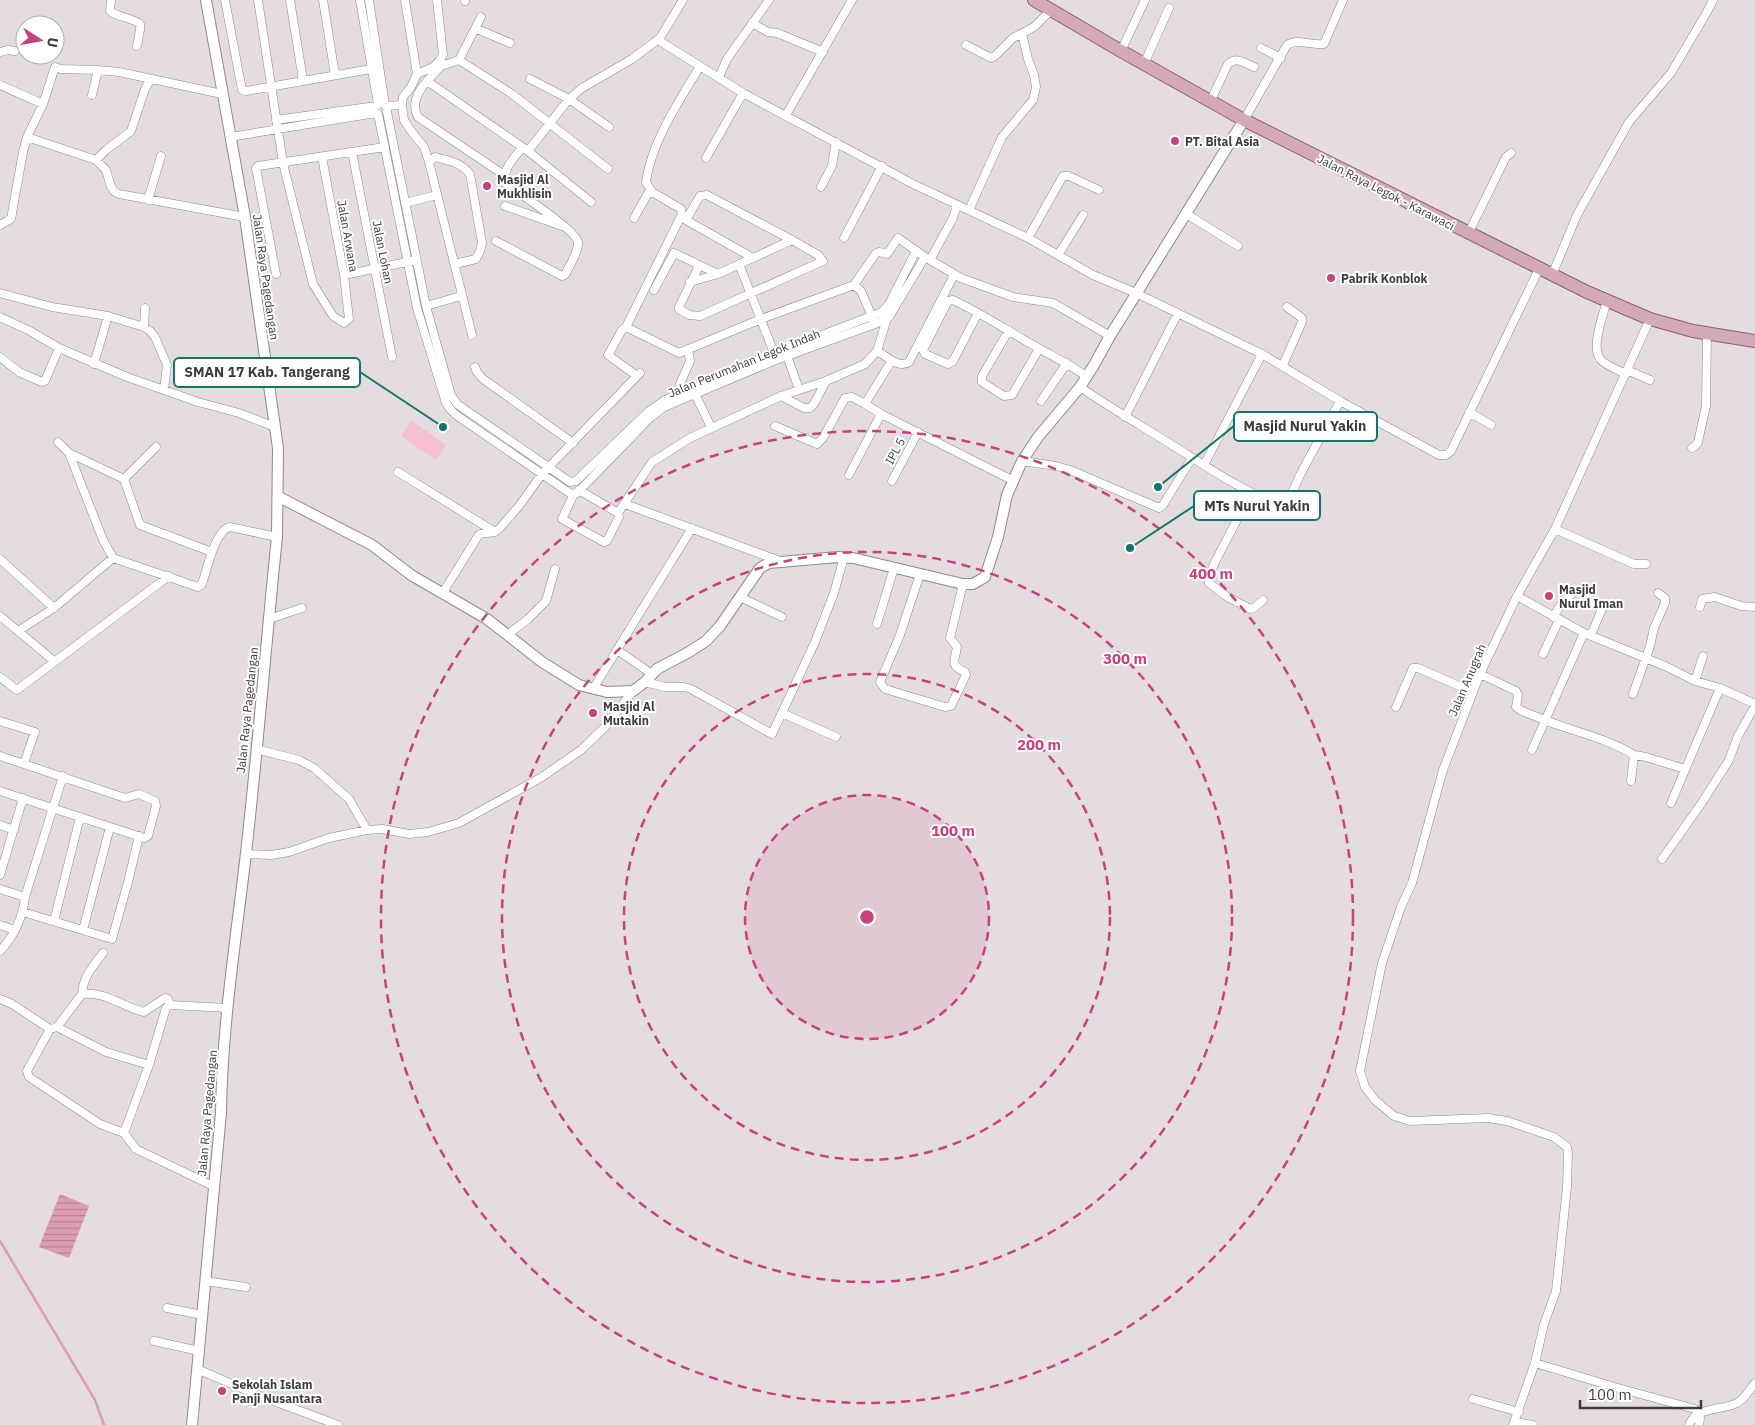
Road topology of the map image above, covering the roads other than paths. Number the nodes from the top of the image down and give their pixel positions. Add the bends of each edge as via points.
1 (110, 0) edge
2 (206, 0) edge
3 (225, 0) edge
4 (258, 0) edge
5 (290, 0) edge
6 (323, 0) edge
7 (360, 0) edge
8 (368, 0) edge
9 (405, 0) edge
10 (437, 0) edge
11 (682, 0) edge
12 (769, 0) edge
13 (852, 0) edge
14 (1034, 0) edge
15 (1145, 0) edge
16 (1343, 0) edge
17 (1713, 0) edge
18 (1049, 6) edge
19 (1169, 8) dead end
20 (481, 17) dead end
21 (752, 23) junction
22 (477, 28) junction
23 (1022, 34) junction
24 (658, 40) junction
25 (510, 43) dead end
26 (966, 44) dead end
27 (137, 46) dead end
28 (1261, 48) dead end
29 (15, 51) dead end
30 (1121, 51) junction
31 (0, 52) edge
32 (823, 52) junction
33 (1281, 58) junction
34 (459, 60) junction
35 (1144, 64) junction
36 (700, 66) junction
37 (1254, 67) dead end
38 (371, 69) junction
39 (98, 70) junction
40 (417, 74) junction
41 (335, 75) junction
42 (718, 77) junction
43 (530, 79) dead end
44 (151, 80) junction
45 (303, 80) junction
46 (427, 81) junction
47 (0, 85) edge
48 (271, 86) junction
49 (743, 93) junction
50 (222, 94) junction
51 (92, 95) dead end
52 (569, 99) junction
53 (1210, 102) junction
54 (43, 104) junction
55 (402, 105) junction
56 (381, 109) junction
57 (786, 115) junction
58 (276, 120) junction
59 (1244, 120) junction
60 (550, 122) junction
61 (609, 127) dead end
62 (278, 129) junction
63 (230, 137) junction
64 (27, 138) junction
65 (836, 142) junction
66 (385, 147) junction
67 (525, 149) junction
68 (352, 152) junction
69 (1510, 153) dead end
70 (161, 156) dead end
71 (322, 157) junction
72 (706, 158) dead end
73 (96, 160) junction
74 (429, 162) junction
75 (283, 163) junction
76 (882, 166) junction
77 (608, 169) dead end
78 (504, 175) junction
79 (821, 187) dead end
80 (650, 190) junction
81 (1099, 190) dead end
82 (438, 195) junction
83 (148, 200) junction
84 (591, 202) dead end
85 (404, 203) junction
86 (957, 205) junction
87 (504, 206) dead end
88 (969, 210) junction
89 (1185, 213) junction
90 (1084, 215) dead end
91 (245, 217) junction
92 (634, 218) dead end
93 (0, 226) edge
94 (566, 227) junction
95 (1468, 234) junction
96 (844, 238) dead end
97 (1028, 238) junction
98 (792, 240) junction
99 (496, 241) dead end
100 (1238, 246) dead end
101 (916, 251) junction
102 (1058, 255) junction
103 (753, 258) junction
104 (928, 258) junction
105 (412, 261) junction
106 (455, 264) junction
107 (739, 264) junction
108 (699, 266) junction
109 (375, 268) junction
110 (1539, 268) junction
111 (276, 274) dead end
112 (718, 274) junction
113 (344, 275) junction
114 (954, 275) junction
115 (1552, 275) junction
116 (690, 282) junction
117 (854, 285) junction
118 (902, 288) junction
119 (654, 290) dead end
120 (0, 293) edge
121 (751, 293) junction
122 (1136, 293) junction
123 (461, 296) junction
124 (1607, 302) junction
125 (426, 306) junction
126 (1287, 307) dead end
127 (145, 308) dead end
128 (886, 309) junction
129 (978, 313) junction
130 (1178, 313) junction
131 (108, 316) junction
132 (872, 316) junction
133 (0, 317) edge
134 (889, 317) junction
135 (761, 318) junction
136 (1650, 319) junction
137 (875, 324) junction
138 (626, 326) junction
139 (144, 327) junction
140 (1009, 330) junction
141 (1707, 333) junction
142 (472, 334) dead end
143 (1110, 336) junction
144 (1755, 341) edge
145 (59, 348) junction
146 (688, 349) junction
147 (1039, 349) junction
148 (877, 351) junction
149 (1262, 354) junction
150 (787, 356) junction
151 (0, 357) edge
152 (392, 357) dead end
153 (776, 357) junction
154 (1067, 363) junction
155 (94, 364) junction
156 (889, 365) dead end
157 (1283, 365) junction
158 (475, 367) dead end
159 (1627, 372) junction
160 (1087, 377) junction
161 (1650, 380) dead end
162 (826, 381) junction
163 (1080, 387) junction
164 (164, 390) junction
165 (799, 390) junction
166 (690, 392) junction
167 (781, 396) junction
168 (1041, 401) dead end
169 (1340, 401) junction
170 (865, 404) junction
171 (1469, 412) junction
172 (881, 414) junction
173 (1125, 417) junction
174 (1491, 425) dead end
175 (775, 426) dead end
176 (275, 427) junction
177 (711, 427) junction
178 (918, 432) junction
179 (58, 442) dead end
180 (573, 443) junction
181 (156, 447) dead end
182 (1692, 448) dead end
183 (69, 454) junction
184 (1192, 458) junction
185 (1022, 462) junction
186 (1204, 466) junction
187 (545, 471) junction
188 (398, 472) dead end
189 (849, 474) dead end
190 (124, 479) junction
191 (1012, 480) junction
192 (892, 481) dead end
193 (576, 492) junction
194 (1251, 493) junction
195 (278, 497) junction
196 (625, 504) junction
197 (618, 513) junction
198 (692, 528) junction
199 (1555, 529) junction
200 (495, 532) junction
201 (277, 537) junction
202 (212, 552) junction
203 (844, 557) junction
204 (112, 558) junction
205 (0, 559) edge
206 (780, 561) junction
207 (1646, 564) dead end
208 (894, 568) junction
209 (555, 569) dead end
210 (920, 574) junction
211 (169, 576) junction
212 (963, 584) junction
213 (1658, 593) dead end
214 (442, 594) junction
215 (1572, 594) dead end
216 (1517, 596) junction
217 (740, 597) junction
218 (1263, 600) dead end
219 (1594, 602) dead end
220 (1700, 607) dead end
221 (1755, 607) edge
222 (54, 608) junction
223 (302, 608) dead end
224 (0, 616) edge
225 (269, 618) junction
226 (782, 618) dead end
227 (1556, 618) junction
228 (877, 624) dead end
229 (18, 630) junction
230 (1588, 634) junction
231 (507, 635) junction
232 (617, 650) junction
233 (1543, 654) dead end
234 (1703, 656) dead end
235 (1646, 658) junction
236 (54, 661) junction
237 (1480, 674) junction
238 (0, 677) edge
239 (649, 678) junction
240 (1695, 681) junction
241 (1720, 688) junction
242 (593, 689) junction
243 (633, 691) junction
244 (1473, 692) junction
245 (1633, 694) dead end
246 (1754, 702) edge
247 (1396, 707) dead end
248 (782, 713) junction
249 (1544, 720) junction
250 (0, 721) edge
251 (836, 737) dead end
252 (256, 750) junction
253 (1532, 750) dead end
254 (1634, 755) junction
255 (0, 756) edge
256 (24, 763) junction
257 (1685, 769) junction
258 (63, 776) junction
259 (1630, 782) dead end
260 (0, 791) edge
261 (23, 798) junction
262 (1671, 803) dead end
263 (52, 807) junction
264 (80, 817) junction
265 (0, 824) edge
266 (110, 827) junction
267 (14, 830) junction
268 (367, 830) junction
269 (139, 836) junction
270 (246, 854) junction
271 (2, 858) edge
272 (1662, 859) dead end
273 (0, 875) edge
274 (0, 889) edge
275 (25, 897) junction
276 (23, 912) junction
277 (54, 921) junction
278 (0, 926) edge
279 (15, 930) junction
280 (83, 930) junction
281 (0, 951) edge
282 (103, 953) dead end
283 (82, 994) junction
284 (0, 999) edge
285 (170, 1005) junction
286 (228, 1008) junction
287 (54, 1028) junction
288 (148, 1065) junction
289 (124, 1133) junction
290 (213, 1186) junction
291 (205, 1281) junction
292 (246, 1287) dead end
293 (167, 1308) dead end
294 (202, 1315) junction
295 (154, 1341) dead end
296 (199, 1351) junction
297 (1535, 1363) junction
298 (197, 1369) junction
299 (1755, 1383) edge
300 (1473, 1399) dead end
301 (1519, 1412) junction
302 (1699, 1413) junction
303 (1514, 1423) edge
304 (192, 1425) edge
305 (338, 1425) edge
306 (1533, 1425) edge
307 (1689, 1425) edge
308 (1699, 1425) edge

1 - 27 street via 110,11 116,16 140,24
2 - 50 street, Jalan Raya Pagedangan
3 - 48 street via 242,90
4 - 48 street
5 - 45 street
6 - 41 street
7 - 38 street, Jalan Perumahan Legok Indah
8 - 56 street, Jalan Perumahan Legok Indah
9 - 40 street
10 - 40 street via 443,55 434,67
11 - 24 street
12 - 21 street
13 - 32 street
14 - 18 main road, Jalan Raya Legok - Karawaci
15 - 30 street
16 - 33 street via 1324,44 1291,42
17 - 115 street via 1671,73 1629,122 1578,215
18 - 23 street via 1034,27
18 - 30 main road, Jalan Raya Legok - Karawaci
19 - 35 street
20 - 22 street
21 - 32 street
21 - 42 street
22 - 25 street
22 - 34 street
23 - 26 street via 991,58
23 - 88 street via 1034,75 1033,100 1002,137
24 - 36 street
24 - 52 street
28 - 33 street
29 - 31 street
30 - 35 main road, Jalan Raya Legok - Karawaci
32 - 57 street
33 - 59 street
34 - 46 street via 441,66
34 - 60 street
35 - 53 main road, Jalan Raya Legok - Karawaci
36 - 42 street
36 - 80 street via 659,140 647,174
37 - 53 street via 1233,60
38 - 41 street
38 - 56 street, Jalan Perumahan Legok Indah
39 - 44 street
39 - 51 street
39 - 54 street via 56,67
40 - 55 street via 403,97
41 - 45 street
42 - 49 street
43 - 52 street
44 - 50 street
44 - 73 street via 131,131
45 - 48 street
46 - 67 street
46 - 78 street via 416,98 418,117
47 - 54 street
48 - 58 street
49 - 57 street
49 - 72 street
50 - 63 street, Jalan Raya Pagedangan
52 - 60 street
52 - 61 street
53 - 59 main road, Jalan Raya Legok - Karawaci
54 - 64 street
55 - 56 street
55 - 74 street via 404,120 424,147
56 - 58 street
56 - 62 street
56 - 66 street, Jalan Perumahan Legok Indah
56 - 85 street, Jalan Perumahan Legok Indah
57 - 65 street
58 - 62 street
59 - 89 street
59 - 95 main road, Jalan Raya Legok - Karawaci
60 - 67 street
60 - 77 street
62 - 63 street
62 - 75 street
63 - 91 street, Jalan Raya Pagedangan
64 - 73 street
64 - 93 street via 11,218
65 - 76 street
65 - 79 street via 832,166
66 - 68 street
66 - 105 street, Jalan Perumahan Legok Indah
67 - 78 street
67 - 84 street
68 - 71 street
68 - 109 street, Jalan Lohan
69 - 95 street
70 - 83 street
71 - 75 street
71 - 113 street, Jalan Arwana
73 - 83 street via 106,170 115,192
74 - 82 street
74 - 106 street via 435,157 457,163 470,174 482,243 476,259
75 - 111 street via 256,168
75 - 113 street, Jalan Arwana via 313,284 337,320 344,324 349,319
76 - 86 street
76 - 96 street
78 - 94 street via 505,183
80 - 92 street
80 - 138 street via 681,209 682,214
81 - 97 street via 1070,176 1063,176
82 - 85 street
82 - 106 street
83 - 91 street
85 - 105 street, Jalan Perumahan Legok Indah
86 - 88 street
86 - 104 street via 953,218
87 - 94 street
88 - 97 street
89 - 100 street
89 - 122 street
90 - 102 street
91 - 176 street, Jalan Raya Pagedangan
94 - 99 street via 576,237 577,247 562,276
95 - 110 main road, Jalan Raya Legok - Karawaci
97 - 102 street
98 - 103 street
98 - 103 street via 707,195 700,196 686,220
98 - 121 street via 823,261
101 - 104 street
101 - 117 street via 897,238 887,254 876,253
101 - 118 street
102 - 122 street via 1093,275
103 - 107 street
104 - 114 street
104 - 118 street
105 - 109 street
105 - 125 street, Jalan Perumahan Legok Indah
105 - 187 street, Jalan Perumahan Legok Indah via 417,308 450,410
106 - 123 street
107 - 112 street
107 - 121 street
108 - 112 street
108 - 116 street
108 - 119 street via 674,253
109 - 113 street
109 - 152 street, Jalan Lohan
110 - 115 main road, Jalan Raya Legok - Karawaci
110 - 171 street
112 - 116 street
114 - 143 street via 1013,298 1053,303
114 - 148 street via 909,362 901,365
115 - 124 main road, Jalan Raya Legok - Karawaci
116 - 121 street via 679,309 692,315 700,316
117 - 132 street via 861,291
117 - 135 street
118 - 128 street
118 - 134 street
120 - 131 street via 52,307
121 - 135 street
122 - 130 street
122 - 143 street
123 - 125 street
123 - 142 street
124 - 136 main road, Jalan Raya Legok - Karawaci
124 - 159 street via 1596,349 1602,361
125 - 187 street, Jalan Perumahan Legok Indah via 451,395 457,404
126 - 157 street via 1302,318 1302,322
127 - 139 street
128 - 132 street, Jalan Perumahan Legok Indah
128 - 134 street
129 - 129 street via 951,364 925,354 923,350 948,301 953,300
129 - 140 street
130 - 149 street
130 - 173 street
131 - 139 street
131 - 155 street
132 - 137 street
132 - 153 street, Jalan Perumahan Legok Indah
133 - 145 street
134 - 137 street, Jalan Perumahan Legok Indah
134 - 148 street
135 - 146 street
135 - 153 street
136 - 141 main road, Jalan Raya Legok - Karawaci
136 - 159 street, Jalan Anugrah
137 - 150 street, Jalan Perumahan Legok Indah
138 - 146 street via 676,352
138 - 180 street via 608,355 639,375
139 - 164 street via 155,337 167,365
140 - 147 street
140 - 147 street via 982,376 982,382 1004,396 1012,395
141 - 144 main road, Jalan Raya Legok - Karawaci
141 - 182 street via 1706,406 1698,442
143 - 160 street
145 - 151 street via 46,381 42,382 18,372
145 - 155 street
146 - 166 street via 690,361 680,384
147 - 154 street
148 - 162 street via 865,364
149 - 157 street
149 - 186 street
150 - 153 street, Jalan Perumahan Legok Indah
150 - 165 street
153 - 166 street, Jalan Perumahan Legok Indah
154 - 160 street
154 - 168 street
155 - 164 street
156 - 170 street
157 - 169 street
158 - 180 street via 483,379
159 - 161 street
159 - 199 street, Jalan Anugrah
160 - 163 street
162 - 165 street
162 - 167 street via 810,408
163 - 173 street
163 - 185 street via 1038,437
164 - 176 street
165 - 167 street
166 - 177 street
166 - 187 street, Jalan Perumahan Legok Indah via 665,400 649,411 574,482
166 - 193 street, Jalan Perumahan Legok Indah via 651,417
167 - 177 street
169 - 171 street via 1439,455 1451,451
169 - 194 street via 1286,506
170 - 172 street
170 - 175 street via 852,396 845,398 817,444
171 - 174 street
172 - 178 street
172 - 189 street
173 - 184 street
176 - 195 street, Jalan Raya Pagedangan
177 - 196 street via 652,462
178 - 191 street
178 - 192 street, IPL 5
179 - 183 street
180 - 187 street
181 - 190 street
183 - 190 street
183 - 204 street
184 - 185 street via 1159,508 1070,470
184 - 186 street
185 - 191 street
186 - 194 street
187 - 193 street, Jalan Perumahan Legok Indah
187 - 200 street
188 - 200 street
190 - 202 street via 140,525
191 - 212 street via 985,577 973,584
193 - 197 street
193 - 197 street via 562,519 604,542 619,517
194 - 218 street via 1215,562 1210,583 1250,609
195 - 201 street, Jalan Raya Pagedangan
195 - 214 street via 372,545
196 - 197 street
196 - 198 street
198 - 206 street
198 - 232 street
199 - 207 street via 1634,564
199 - 216 street, Jalan Anugrah
200 - 214 street via 478,536
201 - 202 street via 230,527 221,532
201 - 225 street, Jalan Raya Pagedangan
202 - 211 street via 200,586
203 - 206 street
203 - 208 street
203 - 248 street via 818,634
204 - 211 street
204 - 222 street
205 - 222 street
206 - 217 street via 760,568
208 - 210 street
208 - 228 street
209 - 231 street via 546,600
210 - 212 street
210 - 212 street via 880,682 885,689 945,707 954,702 966,674 955,666 957,647 950,638
211 - 236 street
213 - 235 street via 1665,598 1665,603
214 - 231 street via 487,619
215 - 227 street via 1564,600
216 - 227 street
216 - 237 street, Jalan Anugrah
217 - 226 street
217 - 239 street via 706,641 657,669
219 - 230 street via 1602,609
220 - 221 street via 1702,598 1715,597
222 - 229 street
223 - 225 street
224 - 229 street
225 - 252 street, Jalan Raya Pagedangan
227 - 230 street
227 - 233 street
229 - 236 street
230 - 235 street
230 - 249 street
231 - 242 street via 542,662 579,685
232 - 239 street
232 - 242 street
234 - 240 street
235 - 240 street
235 - 245 street
236 - 238 street via 17,690
237 - 244 street, Jalan Anugrah
237 - 249 street via 1516,690 1518,708
239 - 243 street
239 - 248 street via 665,687 691,689 771,734 774,734
240 - 241 street
241 - 246 street
241 - 257 street
242 - 243 street
243 - 268 street via 605,727 581,750 542,777 459,822 409,834
244 - 247 street via 1413,668
244 - 297 street, Jalan Anugrah via 1443,770 1412,883 1382,963 1360,1071 1365,1087 1394,1116 1410,1121 1488,1118 1507,1121 1554,1137 1567,1147 1567,1188 1556,1291
246 - 272 street via 1729,760
248 - 251 street
249 - 253 street
249 - 254 street
250 - 256 street via 35,732
252 - 268 street via 299,760 314,768 349,800
252 - 270 street, Jalan Raya Pagedangan
254 - 257 street
254 - 259 street
255 - 256 street
256 - 258 street
257 - 262 street
258 - 263 street
258 - 269 street via 125,798 136,794 155,801 148,836
260 - 261 street
261 - 263 street
261 - 267 street
263 - 264 street
263 - 275 street
264 - 266 street
264 - 277 street
265 - 267 street
266 - 269 street
266 - 280 street
267 - 271 street
268 - 270 street via 328,838 289,852
269 - 280 street via 112,938
270 - 286 street, Jalan Raya Pagedangan
271 - 273 street
274 - 275 street
275 - 276 street
276 - 277 street
276 - 279 street
277 - 280 street
278 - 279 street
279 - 281 street
282 - 283 street via 86,976
283 - 285 street via 106,996 144,1012 165,998
283 - 287 street
284 - 287 street
285 - 286 street
285 - 288 street via 164,1010
286 - 290 street, Jalan Raya Pagedangan
287 - 288 street via 106,1052
287 - 289 street via 27,1071 29,1077 100,1124
288 - 289 street
289 - 290 street via 136,1149
290 - 291 street, Jalan Raya Pagedangan
291 - 292 street
291 - 294 street, Jalan Raya Pagedangan
293 - 294 street
294 - 296 street, Jalan Raya Pagedangan
295 - 296 street
296 - 298 street, Jalan Raya Pagedangan
297 - 301 street
297 - 302 street via 1696,1409
298 - 304 street, Jalan Raya Pagedangan
298 - 305 street
299 - 302 street via 1740,1402
300 - 301 street
301 - 303 street
302 - 307 street
302 - 308 street
303 - 306 street

